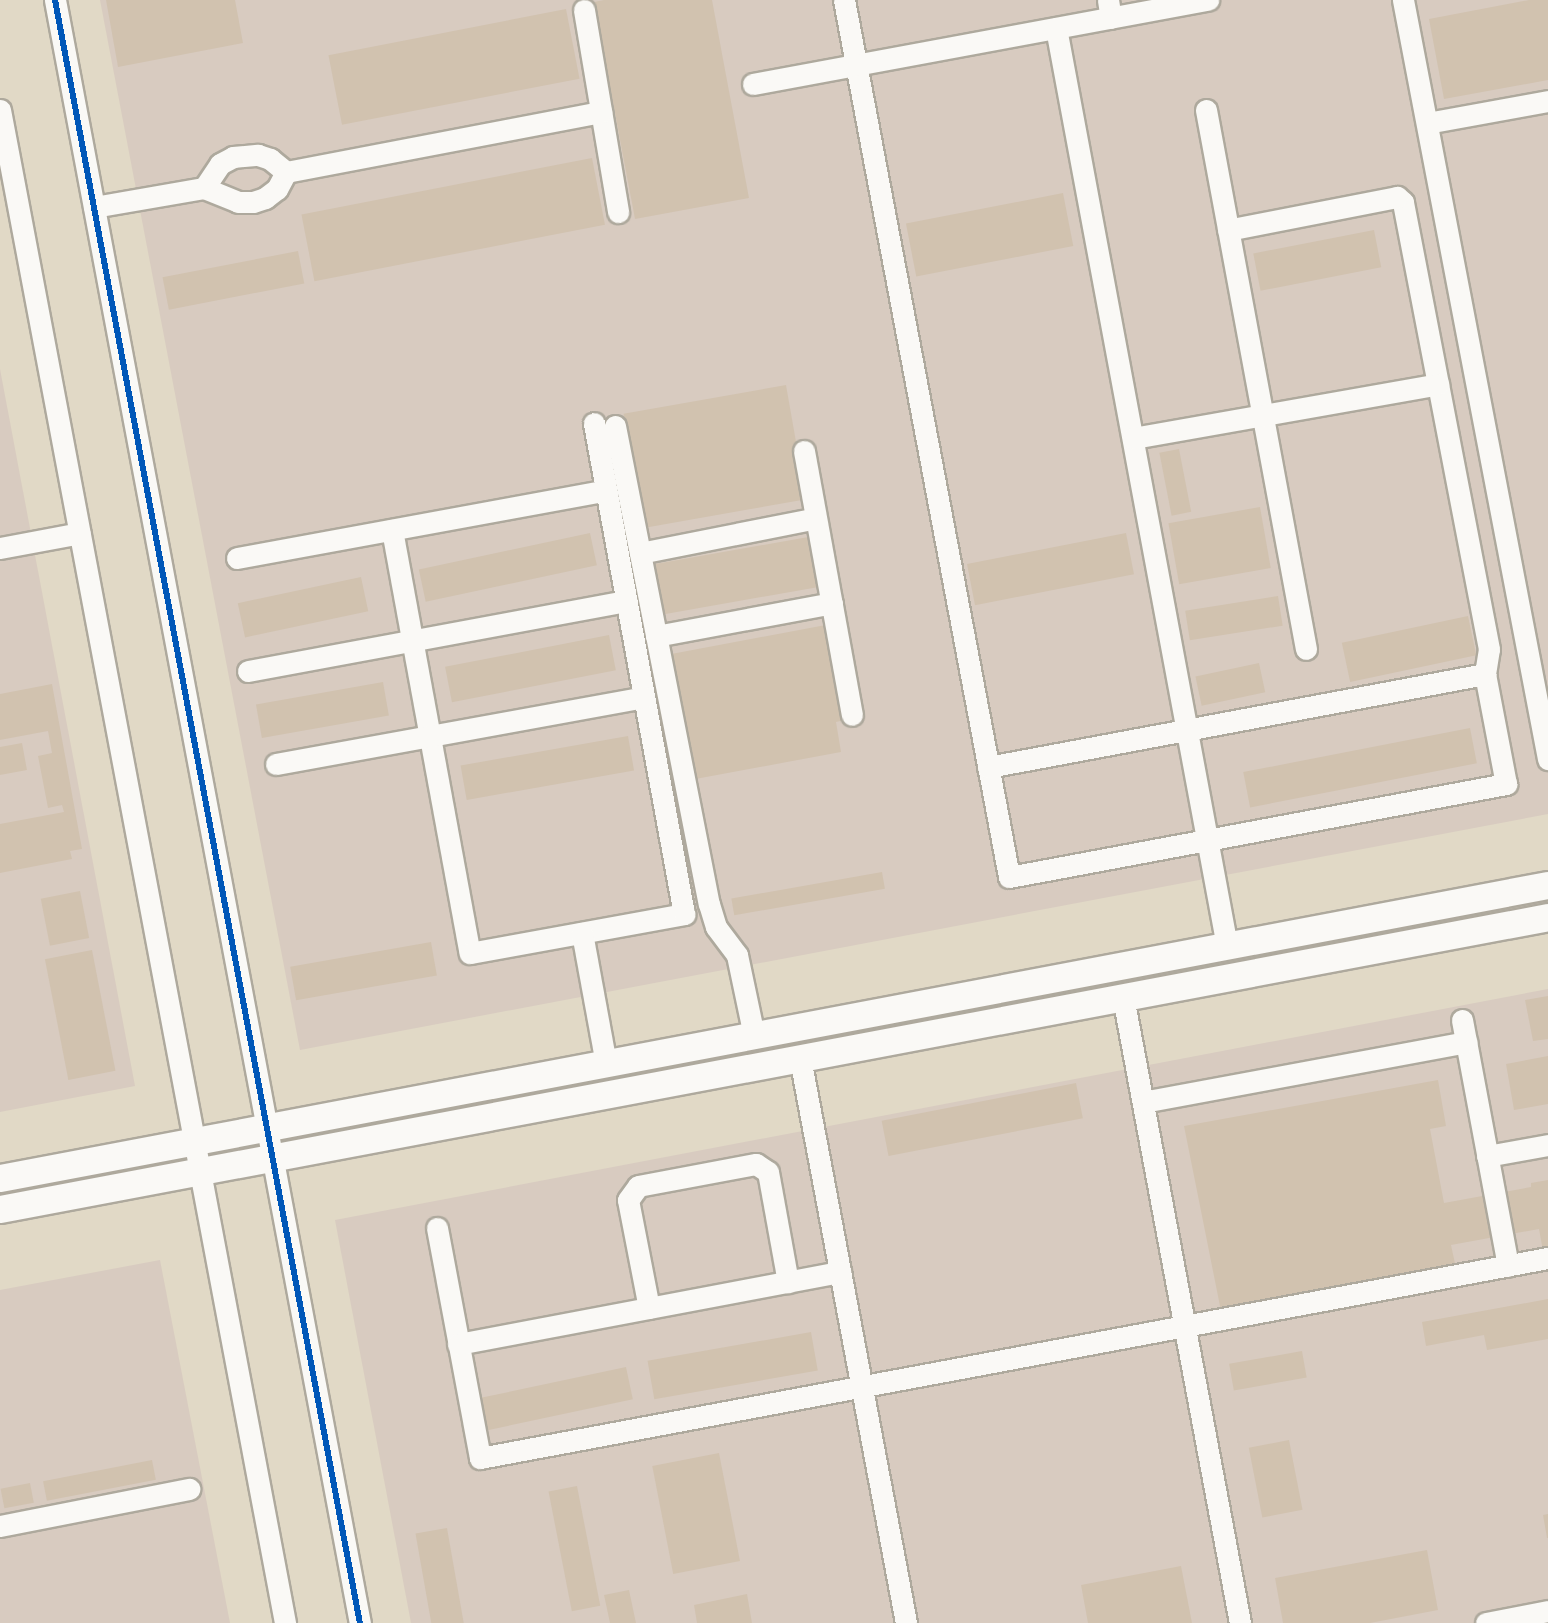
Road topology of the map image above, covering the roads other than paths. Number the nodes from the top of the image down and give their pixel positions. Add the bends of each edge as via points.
1 (55, 0) edge
2 (844, 0) edge
3 (1208, 0) edge
4 (1403, 0) edge
5 (1109, 9) edge
6 (584, 10) dead end
7 (1056, 28) junction
8 (856, 65) junction
9 (753, 84) dead end
10 (1548, 101) edge
11 (0, 110) edge
12 (1206, 110) dead end
13 (601, 112) junction
14 (1427, 123) junction
15 (286, 172) junction
16 (204, 188) junction
17 (94, 207) junction
18 (618, 212) dead end
19 (1228, 230) junction
20 (1438, 384) junction
21 (1263, 415) junction
22 (1133, 438) junction
23 (804, 451) dead end
24 (606, 490) junction
25 (816, 518) junction
26 (392, 530) junction
27 (80, 533) junction
28 (0, 548) edge
29 (640, 553) junction
30 (237, 558) dead end
31 (627, 601) junction
32 (832, 603) junction
33 (656, 636) junction
34 (412, 640) junction
35 (1306, 649) dead end
36 (248, 671) dead end
37 (1485, 674) junction
38 (644, 697) junction
39 (852, 715) dead end
40 (1187, 729) junction
41 (430, 736) junction
42 (1548, 759) edge
43 (276, 764) dead end
44 (988, 767) junction
45 (1208, 840) junction
46 (1548, 885) edge
47 (1548, 916) edge
48 (582, 933) junction
49 (1227, 946) junction
50 (1123, 997) junction
51 (1462, 1020) dead end
52 (754, 1036) junction
53 (1466, 1042) junction
54 (800, 1058) junction
55 (606, 1064) junction
56 (1143, 1102) junction
57 (267, 1128) junction
58 (194, 1142) junction
59 (1548, 1145) edge
60 (1487, 1156) junction
61 (273, 1158) junction
62 (200, 1171) junction
63 (0, 1178) edge
64 (0, 1209) edge
65 (437, 1228) dead end
66 (1548, 1258) edge
67 (1508, 1266) junction
68 (840, 1272) junction
69 (788, 1282) junction
70 (649, 1308) junction
71 (1185, 1326) junction
72 (458, 1344) junction
73 (862, 1386) junction
74 (189, 1490) dead end
75 (0, 1526) edge
76 (1548, 1611) edge
77 (285, 1623) edge
78 (360, 1623) edge
79 (906, 1623) edge
80 (1240, 1623) edge
81 (1486, 1623) edge

1 - 17 street
2 - 8 street
3 - 5 street
4 - 14 street
5 - 7 street
6 - 13 street
7 - 8 street
7 - 22 street
8 - 9 street
8 - 44 street
10 - 14 street
11 - 27 street
12 - 19 street
13 - 15 street
13 - 18 street
14 - 42 street
15 - 16 street via 277,189 253,202 238,202
15 - 16 street via 258,155 233,157 220,164
16 - 17 street
17 - 57 street
19 - 20 street via 1397,197 1402,202
19 - 21 street
20 - 21 street
20 - 37 street via 1489,648
21 - 22 street
21 - 35 street
22 - 40 street
23 - 25 street
24 - 26 street
24 - 29 street via 605,425
24 - 31 street
25 - 29 street
25 - 32 street
26 - 30 street
26 - 34 street
27 - 28 street
27 - 58 street
29 - 33 street
31 - 34 street
31 - 38 street
32 - 33 street
32 - 39 street
33 - 52 street via 709,904 716,927 737,956
34 - 36 street
34 - 41 street
37 - 40 street
37 - 45 street via 1506,784
38 - 41 street
38 - 48 street via 684,914
40 - 44 street
40 - 45 street
41 - 43 street
41 - 48 street via 470,953
44 - 45 street via 1009,878
45 - 49 street
46 - 49 main road
47 - 50 main road
48 - 55 street
49 - 52 main road
50 - 54 main road
50 - 56 street
51 - 53 street
52 - 55 main road
53 - 56 street
53 - 60 street
54 - 61 main road
54 - 68 street
55 - 57 main road
56 - 71 street
57 - 58 main road
57 - 61 street
58 - 62 street
58 - 63 main road
59 - 60 street
60 - 67 street
61 - 62 main road
61 - 78 street
62 - 64 main road
62 - 77 street
65 - 72 street
66 - 67 street
67 - 71 street
68 - 69 street
68 - 73 street
69 - 70 street
69 - 70 street via 768,1172 756,1164 638,1186 628,1200
70 - 72 street
71 - 73 street
71 - 80 street
72 - 73 street via 480,1458
73 - 79 street
74 - 75 street
76 - 81 street

